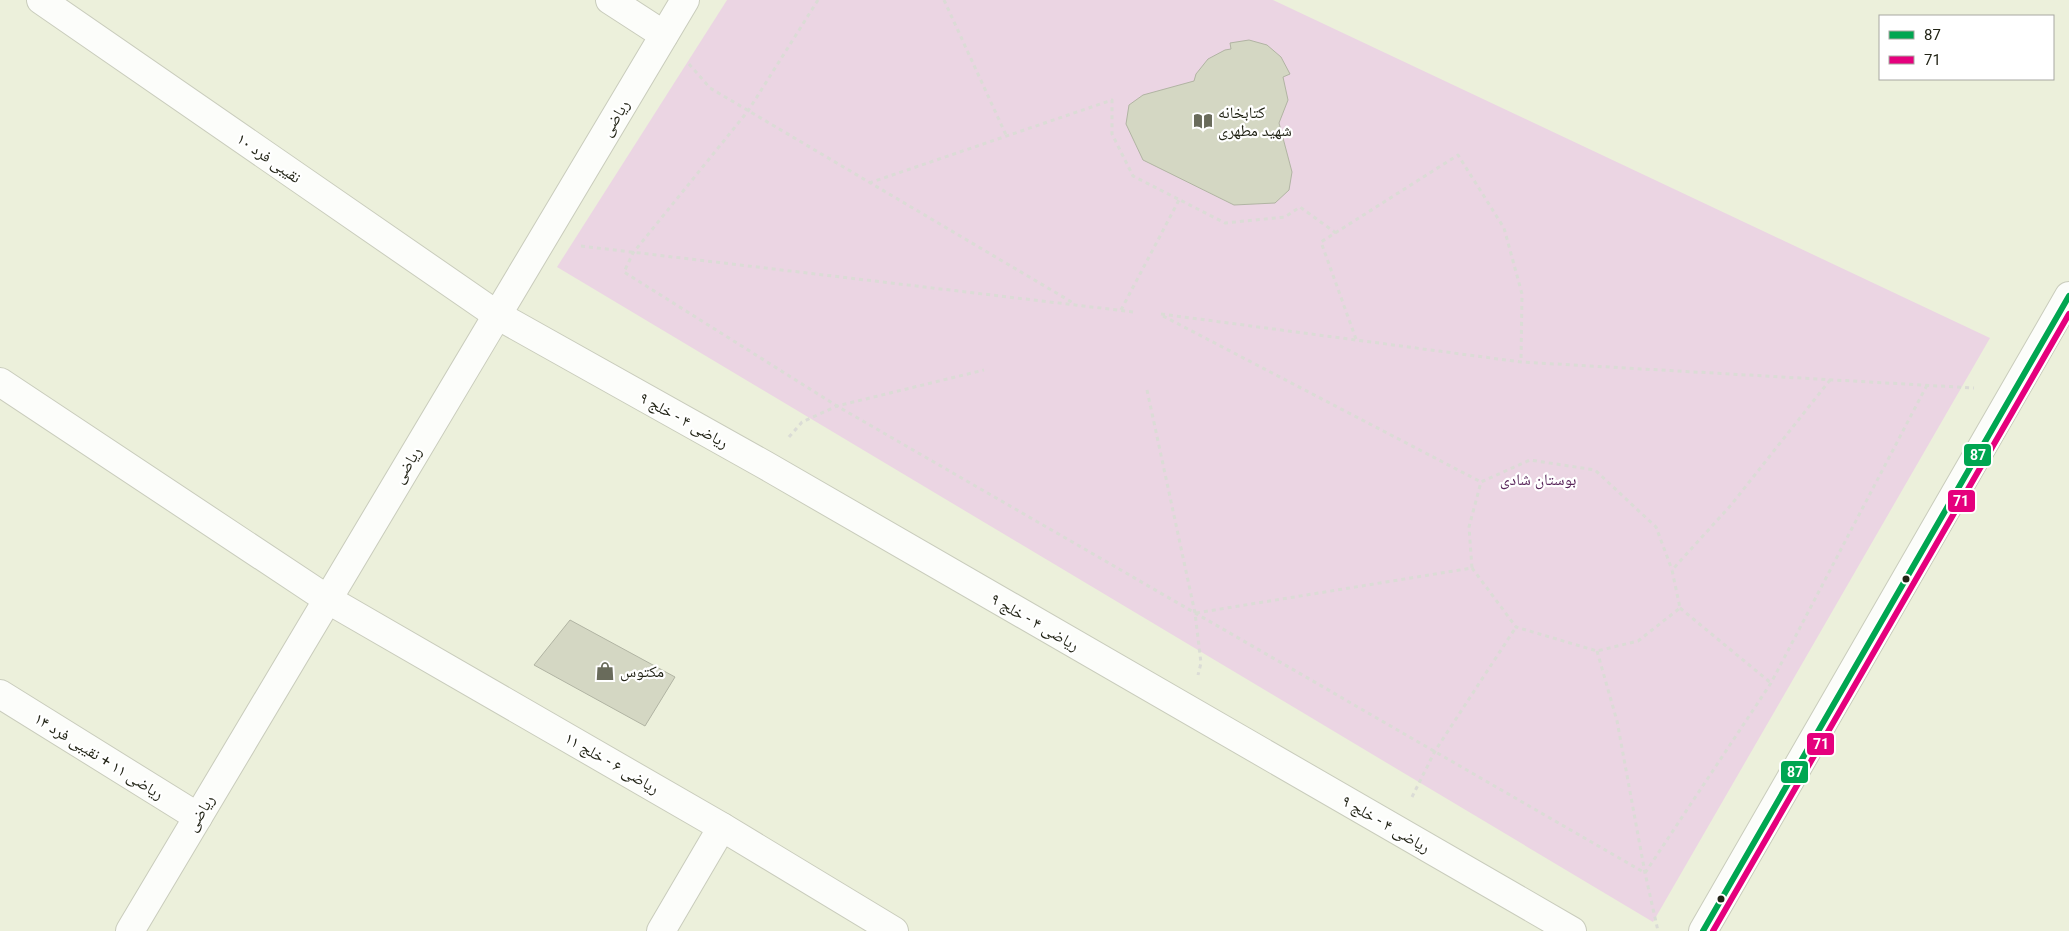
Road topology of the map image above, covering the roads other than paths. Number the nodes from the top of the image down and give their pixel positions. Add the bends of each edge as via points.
1 (41, 0) edge
2 (610, 0) edge
3 (685, 0) edge
4 (664, 35) junction
5 (2069, 296) edge
6 (497, 315) junction
7 (0, 382) edge
8 (327, 600) junction
9 (0, 694) edge
10 (198, 817) junction
11 (722, 827) junction
12 (130, 931) edge
13 (662, 931) edge
14 (894, 931) edge
15 (1572, 931) edge
16 (1703, 931) edge

1 - 6 street, نقیبی فرد ۱۰
2 - 4 street
3 - 4 street, ریاضی
4 - 6 street, ریاضی
5 - 16 street
6 - 8 street, ریاضی
6 - 15 street, ریاضی ۴ - خلج ۹ via 764,465
7 - 8 street, ریاضی ۶ - خلج ۱۱
8 - 10 street, ریاضی
8 - 11 street, ریاضی ۶ - خلج ۱۱
9 - 10 street, ریاضی ۱۱ + نقیبی فرد ۱۴
10 - 12 street, ریاضی
11 - 13 street
11 - 14 street, ریاضی ۶ - خلج ۱۱

